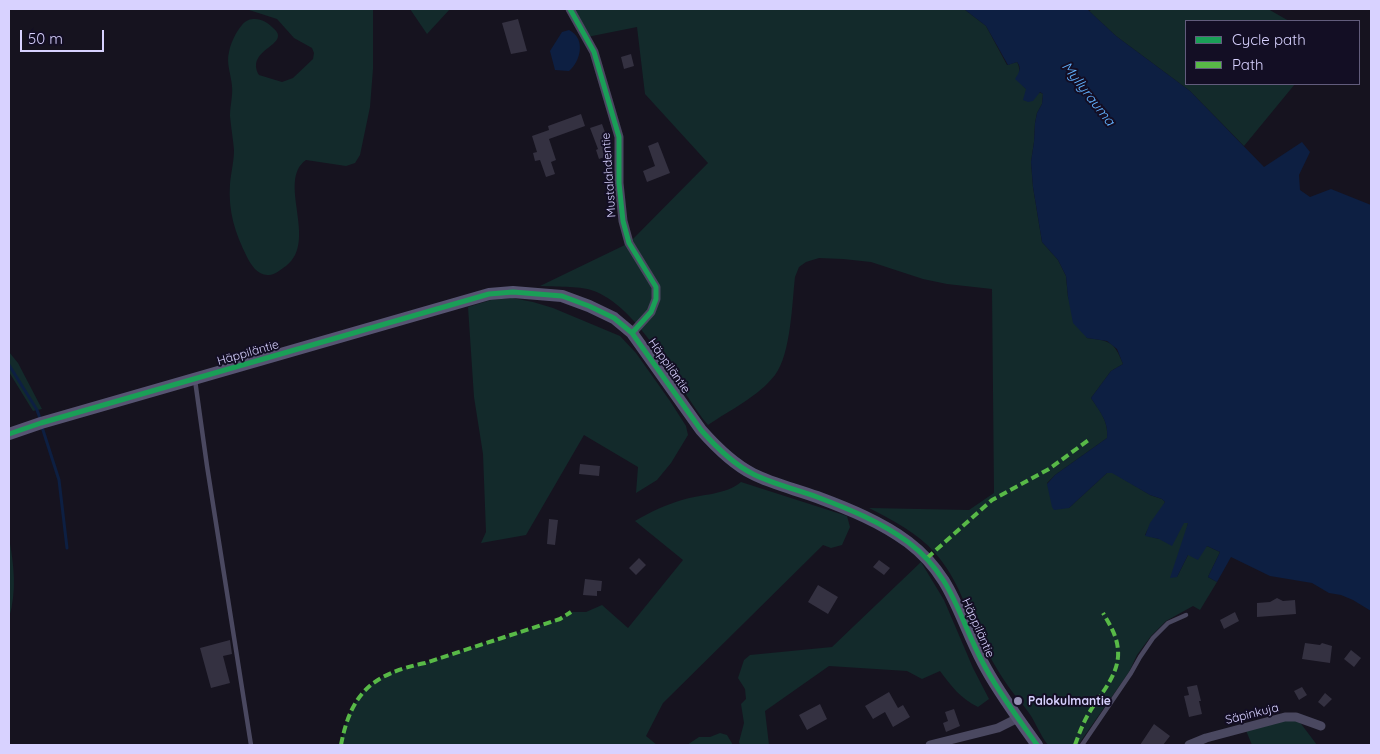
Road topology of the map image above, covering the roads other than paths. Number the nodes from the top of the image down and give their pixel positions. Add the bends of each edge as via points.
1 (570, 9) edge
2 (632, 332) junction
3 (195, 378) junction
4 (9, 434) edge
5 (1186, 615) dead end
6 (1018, 718) junction
7 (1321, 726) dead end
8 (251, 745) edge
9 (930, 745) edge
10 (1037, 745) edge
11 (1082, 745) edge
12 (1189, 745) edge

1 - 2 street, Mustalahdentie via 594,52 619,137 619,183 629,243 656,287 651,312
2 - 3 street, Häppiläntie via 614,318 562,296 513,292 489,294
2 - 6 street, Häppiläntie via 701,430 732,460 774,484 816,497 888,528 927,558 942,576 983,663
3 - 4 street, Häppiläntie
3 - 8 lane
5 - 11 lane via 1168,624 1153,638
6 - 9 street via 998,728
6 - 10 street, Häppiläntie
7 - 12 street, Säpinkuja via 1296,717 1285,718

